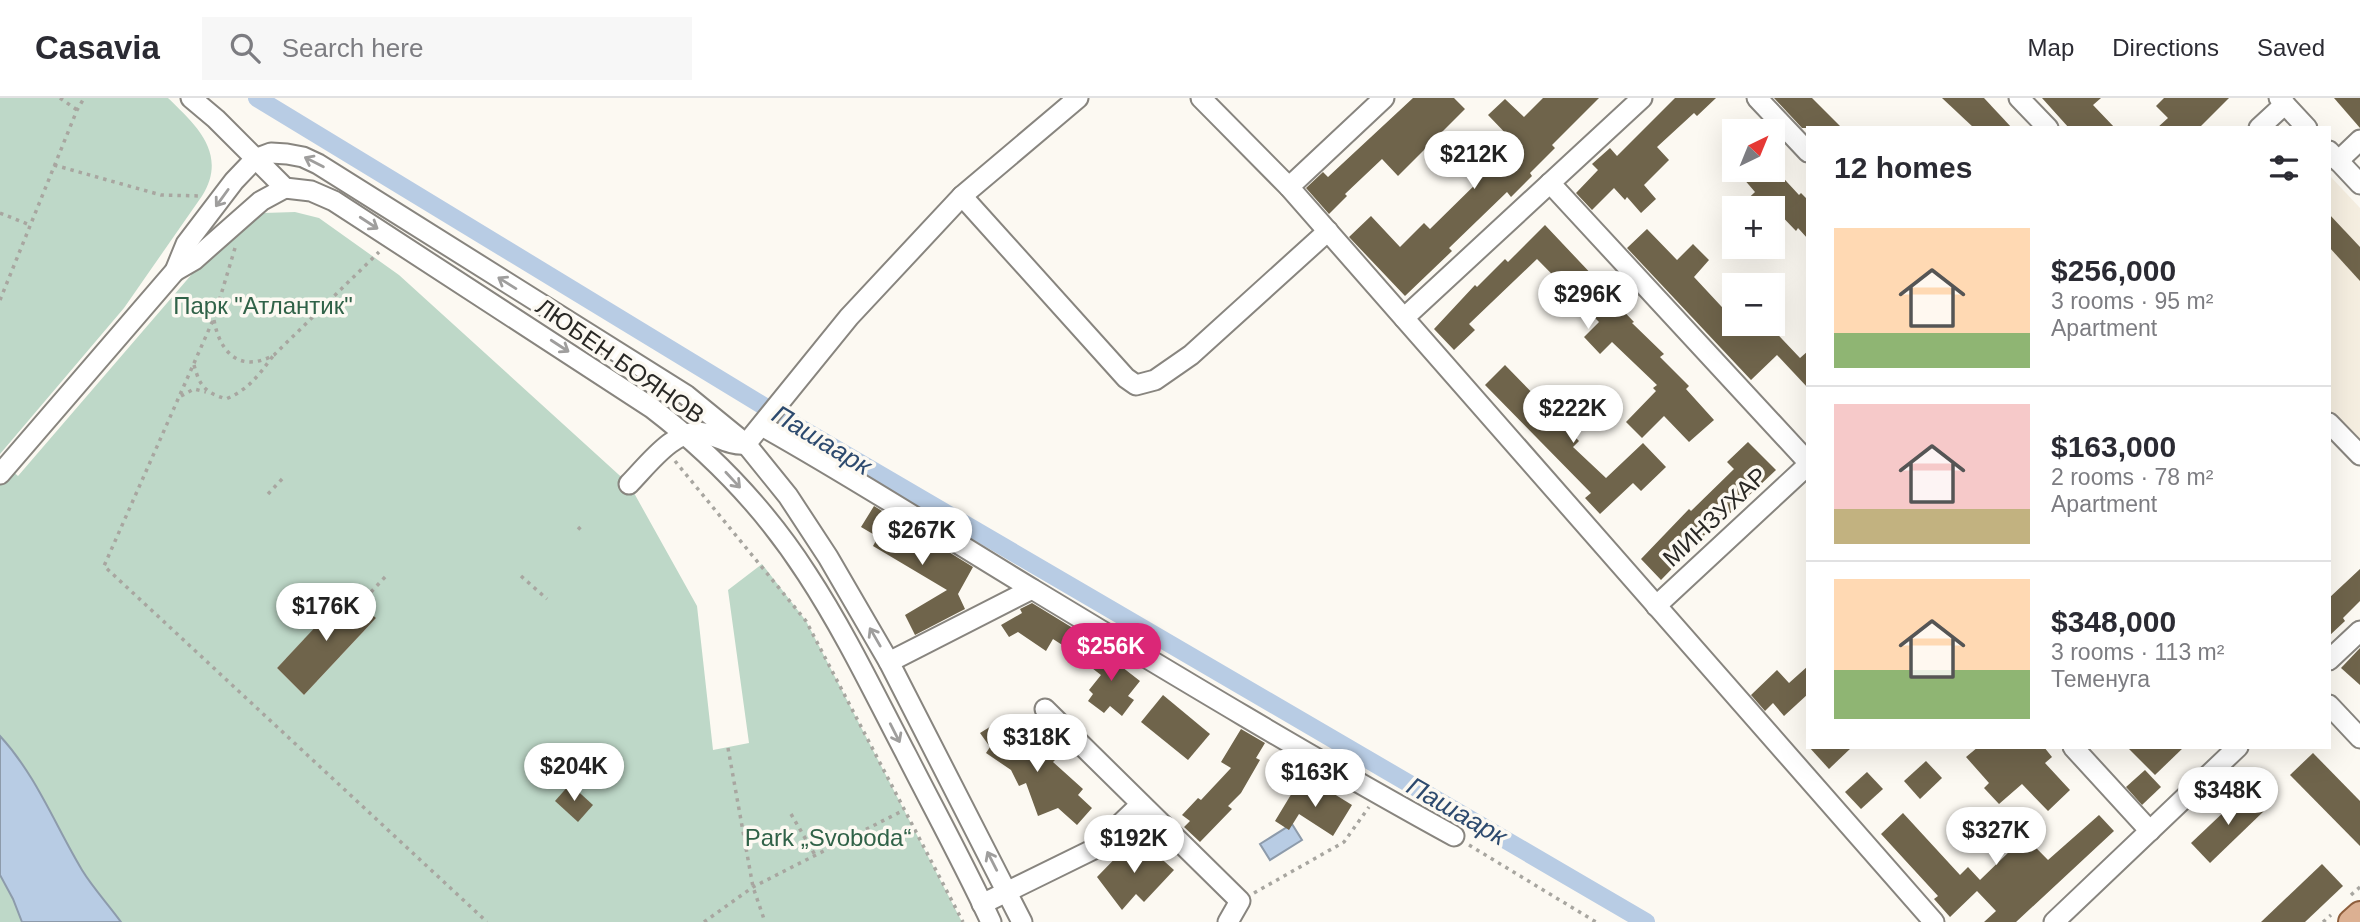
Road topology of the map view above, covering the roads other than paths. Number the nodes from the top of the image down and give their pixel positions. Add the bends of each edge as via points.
1 (191, 98) edge
2 (1078, 98) edge
3 (1201, 98) edge
4 (1384, 98) edge
5 (1642, 98) edge
6 (1756, 98) edge
7 (2020, 98) edge
8 (2282, 101) edge
9 (2046, 126) edge
10 (2261, 126) edge
11 (2305, 126) edge
12 (2360, 140) edge
13 (1806, 150) edge
14 (263, 156) junction
15 (2334, 156) edge
16 (1550, 183) junction
17 (2360, 184) edge
18 (1289, 187) junction
19 (285, 188) junction
20 (962, 196) junction
21 (1328, 231) junction
22 (175, 271) junction
23 (1404, 318) junction
24 (764, 424) junction
25 (2331, 424) edge
26 (684, 433) junction
27 (746, 444) junction
28 (2360, 455) edge
29 (1806, 461) edge
30 (1806, 465) edge
31 (0, 474) edge
32 (629, 484) dead end
33 (1032, 589) junction
34 (1656, 606) junction
35 (2360, 631) edge
36 (2331, 658) edge
37 (889, 662) junction
38 (2331, 707) edge
39 (1045, 709) dead end
40 (2360, 738) edge
41 (2075, 749) edge
42 (2236, 749) edge
43 (1141, 804) junction
44 (2150, 831) junction
45 (1454, 836) road end
46 (1007, 891) junction
47 (986, 913) edge
48 (2360, 914) edge
49 (1022, 922) edge
50 (1228, 922) edge
51 (1934, 922) edge
52 (2054, 922) edge
53 (2351, 922) edge

1 - 14 street
2 - 20 street
3 - 18 street
4 - 18 street
5 - 16 street
6 - 13 street
7 - 9 street
8 - 10 street
8 - 11 street
12 - 15 street
14 - 19 street
14 -> 22 street via 234,181 186,244
27 -> 14 street, ЛЮБЕН БОЯНОВ via 685,395 318,164 303,157
15 - 17 street
16 - 23 street
16 - 29 street
18 - 21 street
19 - 22 street via 261,201
19 -> 26 street, ЛЮБЕН БОЯНОВ via 311,191 334,201 590,366
20 - 21 street via 1136,385 1155,380 1191,355
20 - 24 street via 849,317
21 - 23 street
22 - 31 street
23 - 34 street
24 - 27 street
24 - 33 street
25 - 28 street
26 - 27 street
26 - 32 street
26 -> 47 street, ЛЮБЕН БОЯНОВ via 746,494 807,574 867,678
37 -> 27 street, ЛЮБЕН БОЯНОВ via 816,538
30 - 34 street, МИНЗУХАР
33 - 37 street
33 - 45 street
34 - 51 street
35 - 36 street
46 -> 37 street, ЛЮБЕН БОЯНОВ
38 - 40 street
39 - 43 street
41 - 44 street
42 - 44 street
43 - 46 street via 1094,849
43 - 50 street via 1240,901
44 - 52 street
46 - 47 street
46 - 49 street, ЛЮБЕН БОЯНОВ
48 - 53 main road

